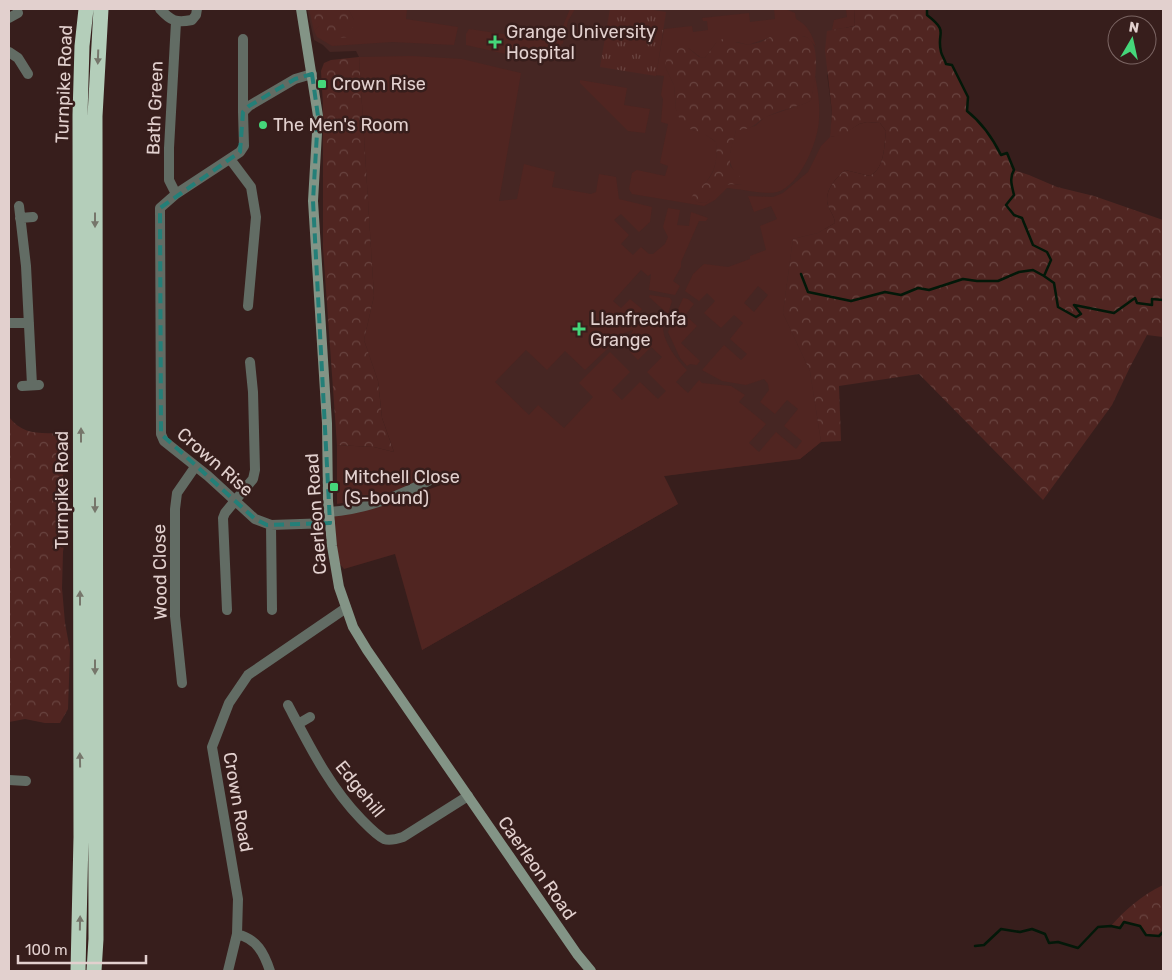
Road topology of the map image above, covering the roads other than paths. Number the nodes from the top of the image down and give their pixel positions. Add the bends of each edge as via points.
1 (86, 9) edge
2 (101, 9) edge
3 (160, 9) edge
4 (197, 9) edge
5 (301, 9) edge
6 (176, 22) junction
7 (242, 39) dead end
8 (9, 52) edge
9 (28, 74) dead end
10 (312, 74) junction
11 (243, 112) junction
12 (230, 159) junction
13 (176, 194) junction
14 (19, 206) dead end
15 (33, 217) dead end
16 (20, 218) junction
17 (248, 306) dead end
18 (9, 323) edge
19 (29, 323) junction
20 (250, 362) dead end
21 (31, 386) dead end
22 (195, 468) junction
23 (436, 477) dead end
24 (234, 501) junction
25 (329, 512) junction
26 (330, 523) junction
27 (270, 525) junction
28 (346, 608) junction
29 (227, 610) dead end
30 (272, 610) dead end
31 (182, 683) dead end
32 (288, 705) dead end
33 (310, 717) dead end
34 (298, 724) junction
35 (9, 780) edge
36 (26, 781) dead end
37 (468, 796) junction
38 (237, 934) junction
39 (78, 971) edge
40 (94, 971) edge
41 (228, 971) edge
42 (270, 971) edge
43 (591, 971) edge

39 -> 1 highway, Turnpike Road via 81,837 80,116
2 -> 40 highway, Turnpike Road via 95,116
3 - 6 street
4 - 6 street via 192,20
5 - 10 main road, Caerleon Road
6 - 13 street, Bath Green via 169,148 169,180
7 - 11 street, Crown Rise
8 - 9 street via 18,58
10 - 11 street via 295,79
10 - 25 main road, Caerleon Road via 318,116 313,200 327,423
11 - 12 street, Crown Rise via 244,146
12 - 13 street, Crown Rise
12 - 17 street via 251,187 256,217
13 - 22 street, Crown Rise via 160,208 161,434 164,441
14 - 16 street
15 - 16 street
16 - 19 street
18 - 19 street
19 - 21 street
20 - 24 street via 256,470 253,479
22 - 24 street, Crown Rise
22 - 31 street, Wood Close via 177,493 175,509 175,616
23 - 25 street via 377,504
24 - 27 street, Crown Rise via 255,519
24 - 29 street via 223,518
25 - 26 main road, Caerleon Road
26 - 27 street
26 - 28 main road, Caerleon Road via 335,572
27 - 30 street
28 - 37 main road, Caerleon Road via 367,650
28 - 38 street, Crown Road via 248,675 229,703 212,748 238,899
32 - 34 street, Edgehill
33 - 34 street
34 - 37 street, Edgehill via 315,758 349,807 373,832 386,840 403,837
35 - 36 street
37 - 43 main road, Caerleon Road
38 - 41 street, Crown Road
38 - 42 street via 258,944

